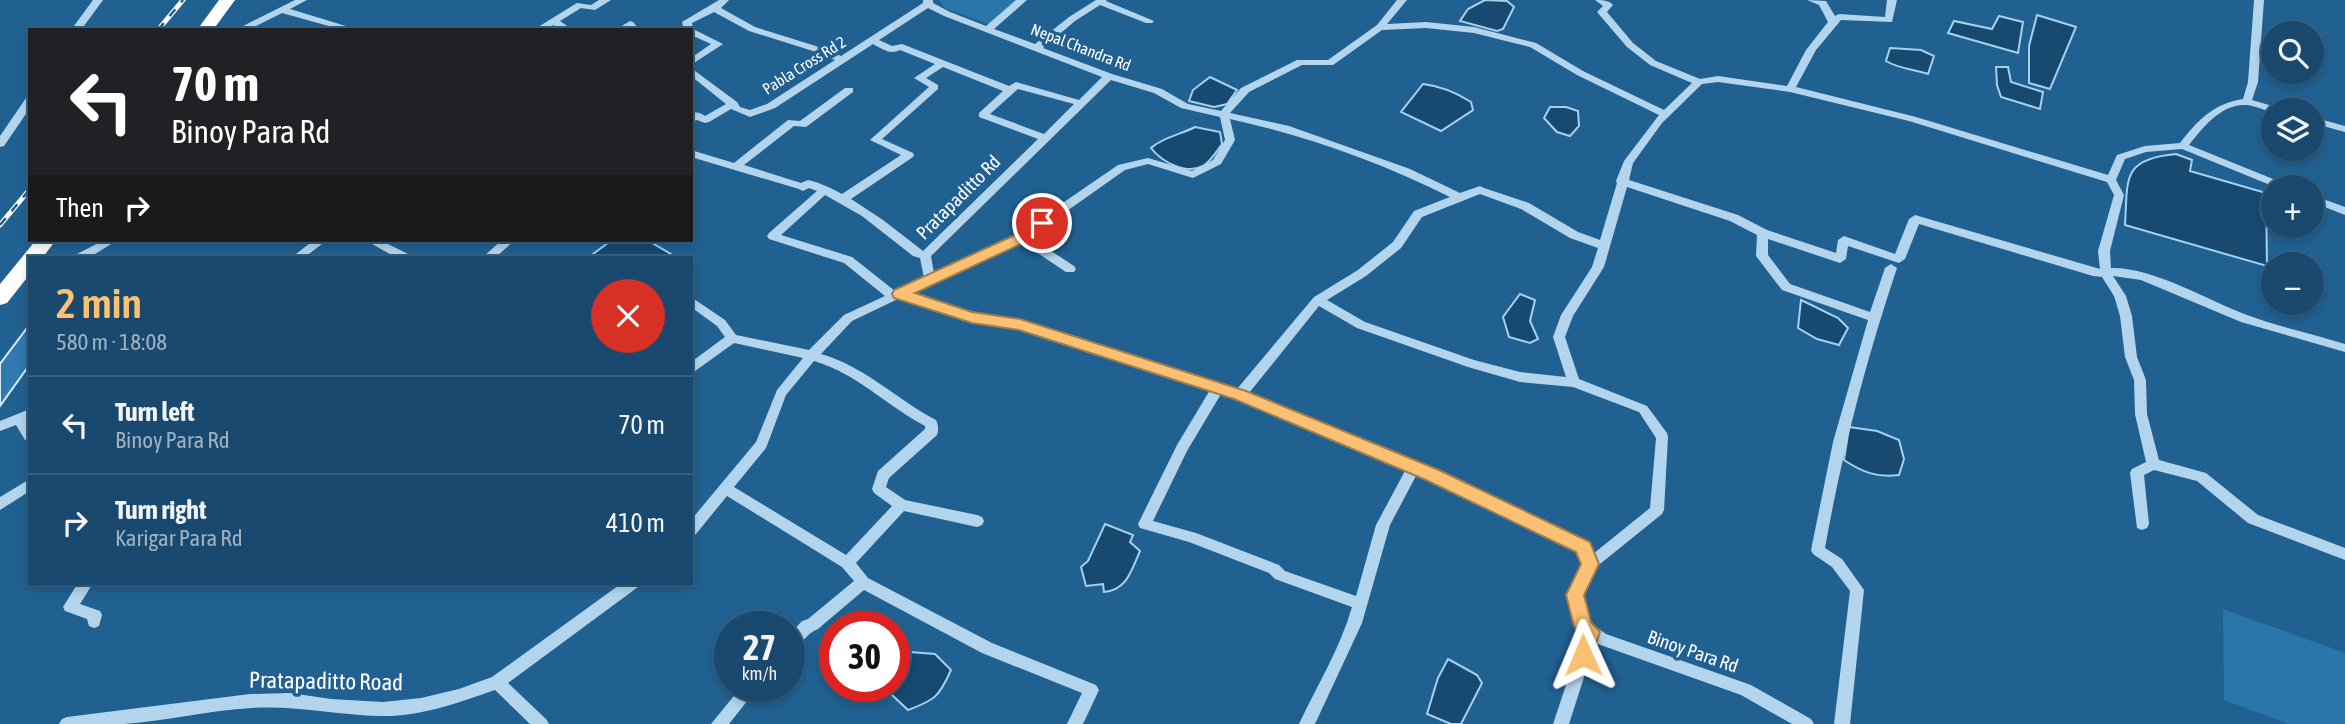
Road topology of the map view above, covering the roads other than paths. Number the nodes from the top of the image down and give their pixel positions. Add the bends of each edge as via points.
1 (98, 0) edge
2 (227, 0) edge
3 (302, 0) edge
4 (606, 0) edge
5 (724, 0) edge
6 (1022, 0) edge
7 (1402, 0) edge
8 (1600, 0) edge
9 (1812, 0) edge
10 (1892, 0) edge
11 (2259, 0) edge
12 (1101, 1) edge
13 (928, 2) edge
14 (715, 8) junction
15 (282, 10) junction
16 (553, 20) junction
17 (1149, 21) dead end
18 (1833, 22) junction
19 (1380, 26) junction
20 (77, 28) edge
21 (206, 28) edge
22 (244, 28) edge
23 (347, 28) edge
24 (541, 28) edge
25 (565, 28) edge
26 (689, 28) edge
27 (988, 29) junction
28 (693, 32) edge
29 (872, 40) junction
30 (1038, 47) junction
31 (696, 54) edge
32 (842, 60) junction
33 (942, 63) junction
34 (693, 73) edge
35 (1109, 76) junction
36 (1699, 82) junction
37 (1790, 89) junction
38 (849, 90) dead end
39 (1010, 90) junction
40 (2247, 102) junction
41 (28, 103) edge
42 (1080, 103) junction
43 (733, 104) junction
44 (2261, 106) edge
45 (1224, 113) junction
46 (1665, 114) junction
47 (693, 115) edge
48 (2324, 123) edge
49 (2345, 129) edge
50 (1043, 137) junction
51 (0, 144) edge
52 (2183, 146) junction
53 (693, 154) edge
54 (735, 167) junction
55 (2261, 178) edge
56 (2111, 180) junction
57 (1621, 181) junction
58 (825, 189) junction
59 (1459, 197) junction
60 (843, 200) junction
61 (2324, 203) edge
62 (2345, 211) edge
63 (1763, 233) junction
64 (1022, 237) junction
65 (44, 242) edge
66 (109, 242) edge
67 (318, 242) edge
68 (376, 242) edge
69 (507, 242) edge
70 (1604, 246) junction
71 (925, 255) junction
72 (33, 256) edge
73 (87, 256) edge
74 (299, 256) edge
75 (402, 256) edge
76 (490, 256) edge
77 (1891, 268) dead end
78 (1070, 269) dead end
79 (2106, 274) junction
80 (22, 278) edge
81 (930, 280) junction
82 (897, 295) junction
83 (0, 298) edge
84 (1318, 300) junction
85 (693, 302) edge
86 (1874, 318) junction
87 (732, 338) junction
88 (2345, 348) edge
89 (811, 356) junction
90 (693, 367) edge
91 (1574, 382) junction
92 (1218, 388) junction
93 (1240, 395) junction
94 (24, 416) edge
95 (0, 426) edge
96 (2153, 464) junction
97 (1414, 467) junction
98 (28, 485) edge
99 (727, 489) junction
100 (0, 504) edge
101 (901, 505) junction
102 (977, 521) dead end
103 (2142, 524) dead end
104 (693, 528) edge
105 (2345, 554) edge
106 (847, 562) junction
107 (1590, 564) junction
108 (863, 582) junction
109 (85, 585) edge
110 (630, 585) edge
111 (1360, 604) junction
112 (94, 622) dead end
113 (805, 628) edge
114 (1591, 632) junction
115 (497, 682) junction
116 (738, 702) edge
117 (67, 724) edge
118 (541, 724) edge
119 (719, 724) edge
120 (1075, 724) edge
121 (1307, 724) edge
122 (1561, 724) edge
123 (1806, 724) edge
124 (1842, 724) edge

1 - 20 street
2 - 21 highway
3 - 15 street
4 - 16 street via 592,8 580,5
5 - 14 street
6 - 27 street
7 - 19 street
8 - 36 street via 1608,5 1602,12 1630,45 1653,63
9 - 18 street via 1823,3
10 - 18 street via 1889,20 1839,17
11 - 40 street via 2253,82
12 - 17 street
12 - 30 street
13 - 27 street, Nepal Chandra Rd via 947,15
13 - 29 street, Pabla Cross Rd 2
14 - 26 street via 687,22
14 - 32 street via 752,29
15 - 22 street
15 - 23 street
16 - 24 street
16 - 25 street
18 - 37 street via 1806,57
19 - 45 street via 1330,63 1300,62 1266,78 1245,90
19 - 46 street via 1474,30 1532,45
27 - 30 street, Nepal Chandra Rd
28 - 31 street via 718,44
29 - 32 street, Pabla Cross Rd 2
29 - 33 street
30 - 35 street, Nepal Chandra Rd
32 - 43 street, Pabla Cross Rd 2 via 771,106 750,114
33 - 39 street
33 - 60 street via 919,79 935,87 875,140 909,155
34 - 43 street
35 - 42 street, Pratapaditto Rd
35 - 45 street, Nepal Chandra Rd via 1185,106
36 - 37 street via 1718,79
36 - 46 street
37 - 56 street via 1912,119
38 - 54 street via 802,125 792,122
39 - 42 street via 1016,85
39 - 50 street via 983,115
40 - 44 street
40 - 52 street via 2230,103 2205,119
41 - 51 street
42 - 50 street, Pratapaditto Rd
43 - 47 street via 705,120
45 - 59 street, Nepal Chandra Rd via 1286,128 1406,171
45 - 64 street via 1230,140 1217,162 1194,175 1148,161 1122,167
46 - 57 street via 1628,163
48 - 49 street
50 - 71 street, Pratapaditto Rd
52 - 55 street
52 - 56 street via 2145,149 2121,157
53 - 54 street
54 - 58 street
56 - 79 street via 2119,195 2104,251
57 - 63 street via 1734,218
57 - 70 street
58 - 60 street
58 - 82 street via 773,236 848,260
59 - 70 street via 1480,190 1525,206 1574,235
59 - 84 street via 1418,214 1397,245
60 - 71 street
61 - 62 street
63 - 79 street via 1840,259 1844,240 1899,259 1916,219
63 - 86 street via 1762,256 1786,287
64 - 78 street
64 - 81 street
65 - 72 highway
66 - 73 street
67 - 74 street
68 - 75 street
69 - 76 street
70 - 91 street via 1598,267 1567,315 1559,337
71 - 81 street, Pratapaditto Rd
77 - 86 street
79 - 88 street via 2143,276 2245,319
79 - 96 street via 2126,316
80 - 83 highway
81 - 82 street
82 - 89 street via 848,318
82 - 92 street via 972,317 1020,324
84 - 91 street via 1361,325 1472,364 1520,377
84 - 93 street
85 - 87 street via 721,323
86 - 124 street via 1841,427 1818,550 1837,563 1857,590
87 - 89 street
87 - 90 street
89 - 99 street via 781,393 761,444
89 - 101 street via 852,371 906,411 931,423 932,431 883,475 879,489
91 - 107 street via 1643,409 1662,438 1657,510
92 - 93 street
92 - 111 street via 1145,524 1191,537
93 - 97 street
94 - 95 street
96 - 103 street via 2137,473
96 - 105 street via 2201,477 2253,519
97 - 107 street via 1583,547
97 - 111 street via 1383,525
98 - 100 street
99 - 104 street
99 - 106 street
101 - 102 street
101 - 106 street
106 - 108 street
107 - 114 street via 1575,595 1583,626
108 - 113 street
108 - 120 street via 987,648 1091,690
109 - 112 street via 70,607 95,615
110 - 115 street, Pratapaditto Road
111 - 121 street via 1334,673
114 - 122 street
114 - 123 street, Binoy Para Rd via 1746,690
115 - 117 street, Pratapaditto Road via 421,705 383,709 250,701
115 - 118 street
116 - 119 street

